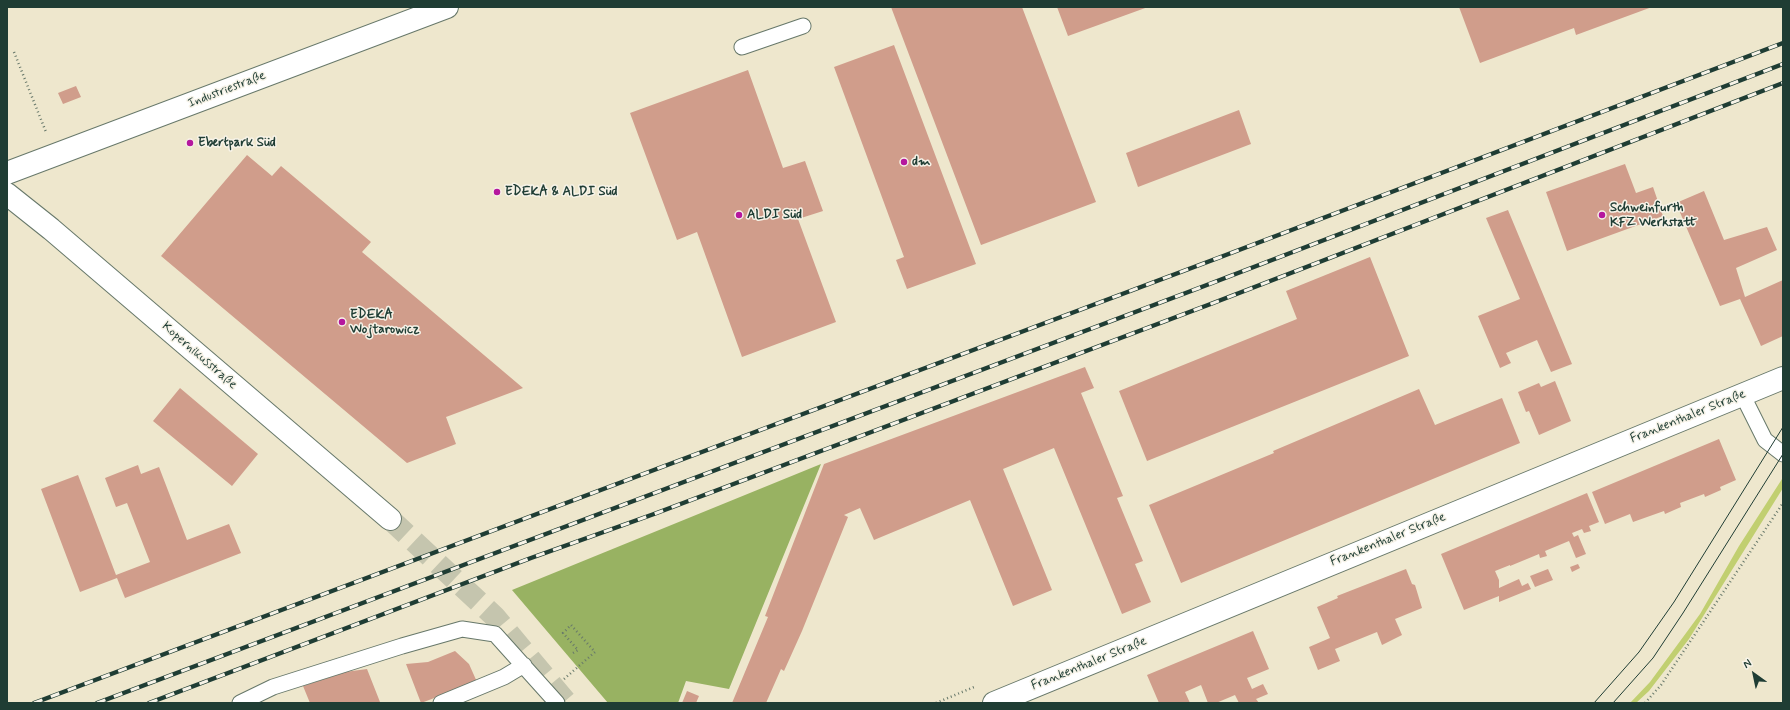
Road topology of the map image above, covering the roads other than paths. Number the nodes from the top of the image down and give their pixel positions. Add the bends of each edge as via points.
1 (447, 7) edge
2 (803, 26) dead end
3 (742, 47) dead end
4 (7, 173) edge
5 (7, 194) edge
6 (1783, 378) edge
7 (1742, 394) junction
8 (1783, 454) edge
9 (390, 519) tunnel mouth
10 (524, 666) junction
11 (553, 698) edge
12 (240, 703) edge
13 (441, 703) edge
14 (994, 703) edge

1 - 4 street, Industriestraße
2 - 3 lane
5 - 9 street, Kopernikusstraße
6 - 7 street, Frankenthaler Straße
7 - 8 lane via 1765,440
7 - 14 street, Frankenthaler Straße
10 - 11 lane
10 - 12 lane via 495,634 462,629 273,687
10 - 13 lane

